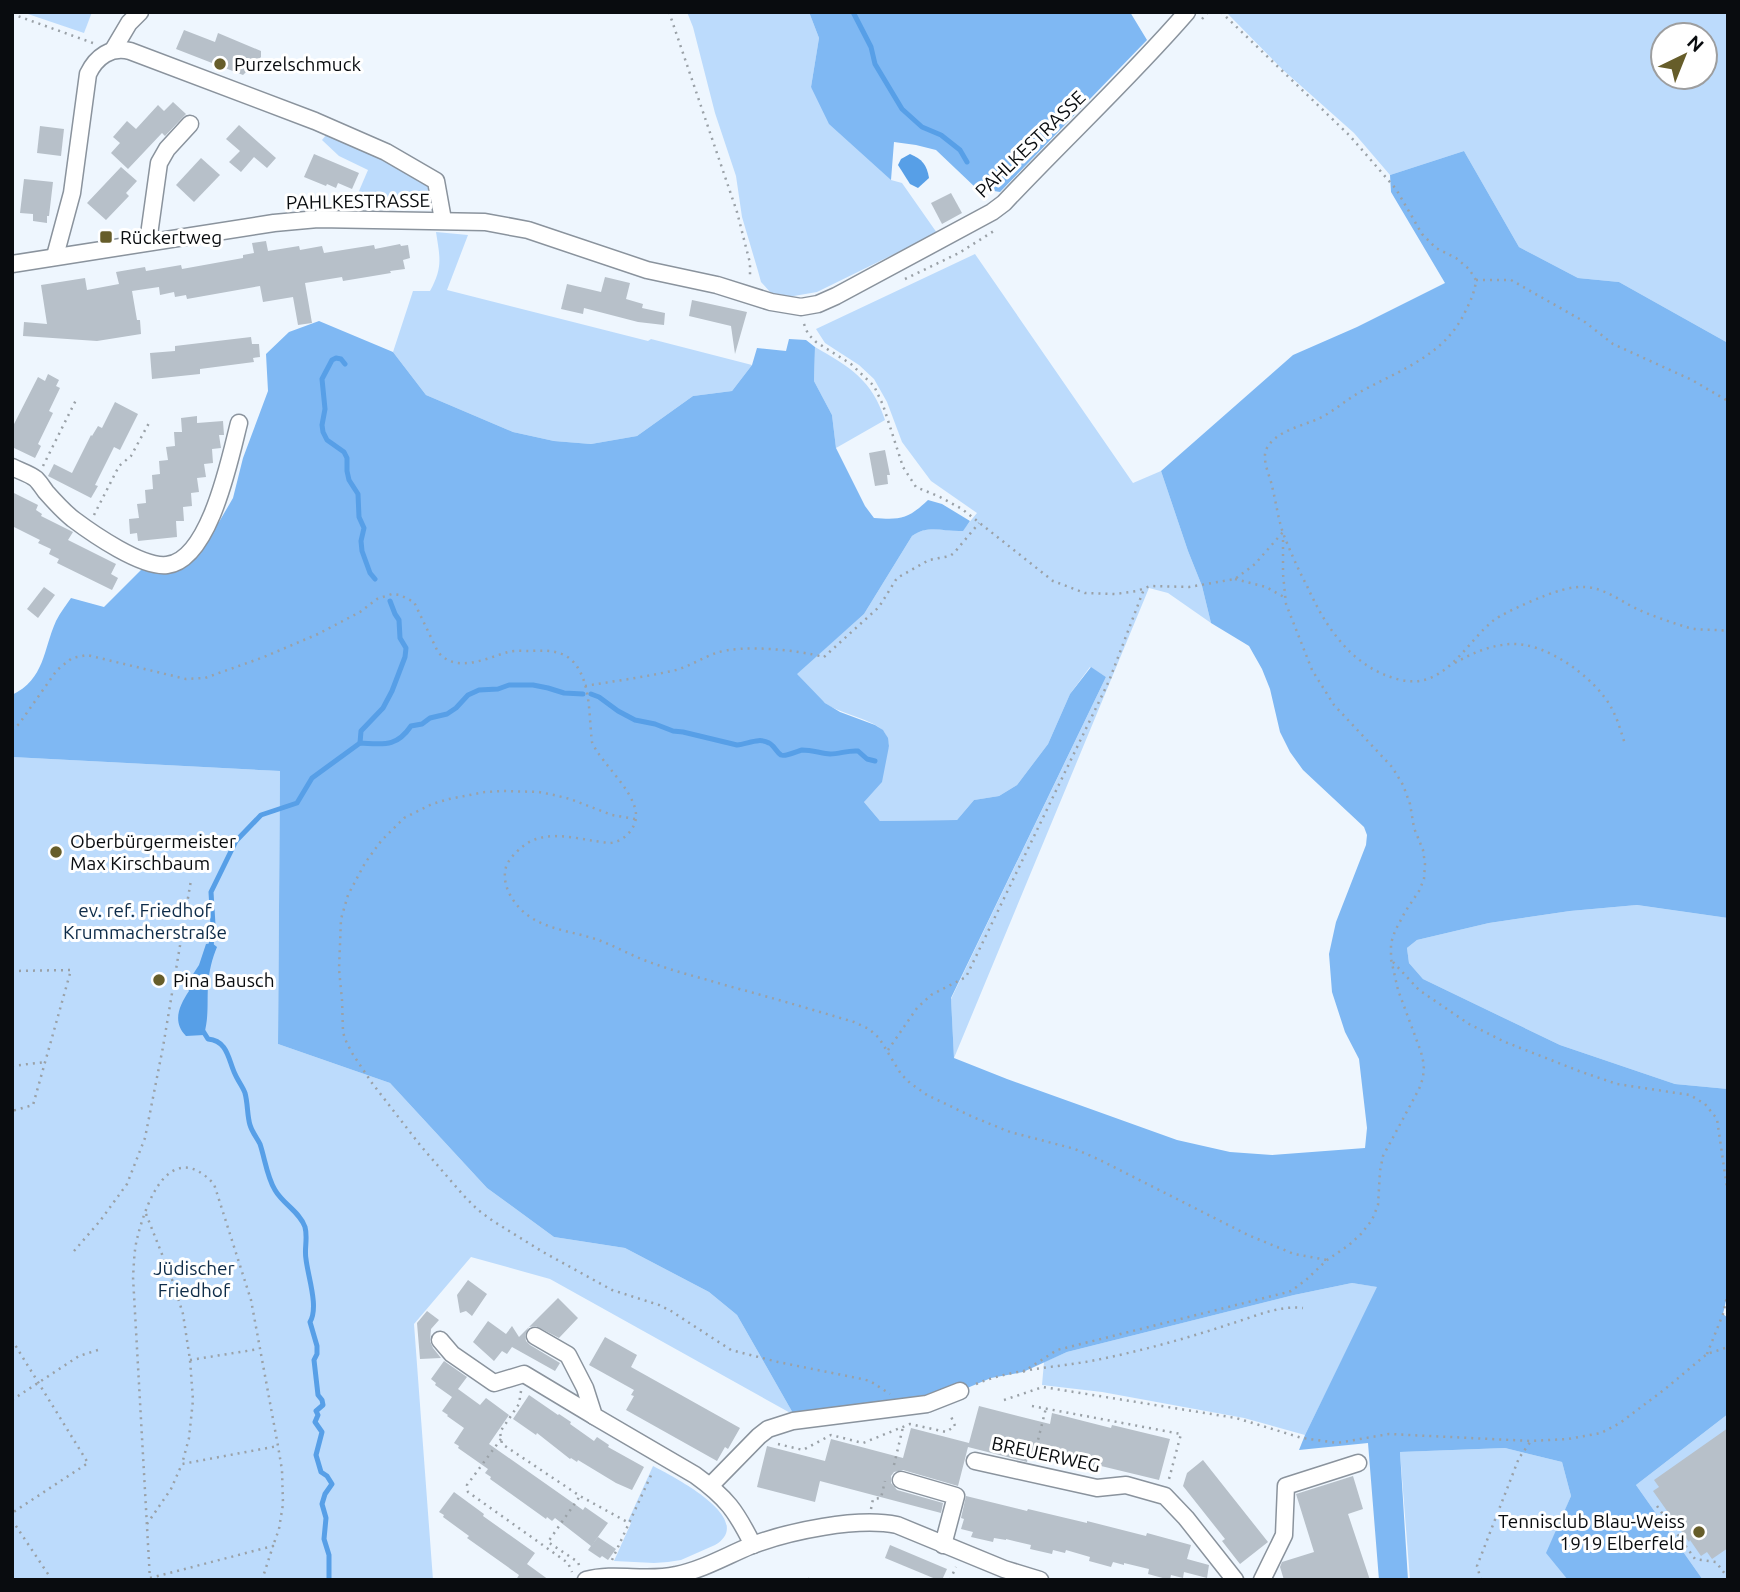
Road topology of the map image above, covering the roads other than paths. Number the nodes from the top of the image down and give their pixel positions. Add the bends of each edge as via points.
1 (140, 12) edge
2 (1187, 12) edge
3 (113, 50) junction
4 (190, 124) dead end
5 (443, 220) junction
6 (148, 242) junction
7 (55, 256) junction
8 (12, 264) edge
9 (239, 423) dead end
10 (12, 467) edge
11 (535, 1336) dead end
12 (440, 1340) dead end
13 (960, 1391) road end
14 (594, 1416) junction
15 (975, 1461) dead end
16 (1358, 1463) dead end
17 (901, 1480) dead end
18 (710, 1486) junction
19 (753, 1545) junction
20 (943, 1545) junction
21 (583, 1575) edge
22 (1040, 1580) edge
23 (1234, 1580) edge
24 (1262, 1580) edge

1 - 3 street
2 - 5 street, PAHLKESTRASSE via 1004,203 818,304 800,307 771,302 647,270 528,230
3 - 5 street, PAHLKESTRASSE via 130,51 386,152 436,181
3 - 7 street via 95,62 86,80 72,193
4 - 6 street via 159,163
5 - 6 street, PAHLKESTRASSE via 318,219
6 - 7 street, PAHLKESTRASSE
7 - 8 street, PAHLKESTRASSE
9 - 10 street via 215,509 199,540 185,558 164,566 148,563 86,529 36,479
11 - 14 street via 568,1355
12 - 14 street via 452,1354 495,1383 524,1374
13 - 18 street via 928,1404 793,1421 768,1429
14 - 18 street
15 - 23 street, BREUERWEG via 1097,1489 1126,1485 1165,1496
16 - 24 street via 1286,1486 1284,1535
17 - 20 street via 956,1496
18 - 19 street via 726,1500
19 - 20 street via 867,1522 897,1525
19 - 21 street via 672,1576
20 - 22 street

